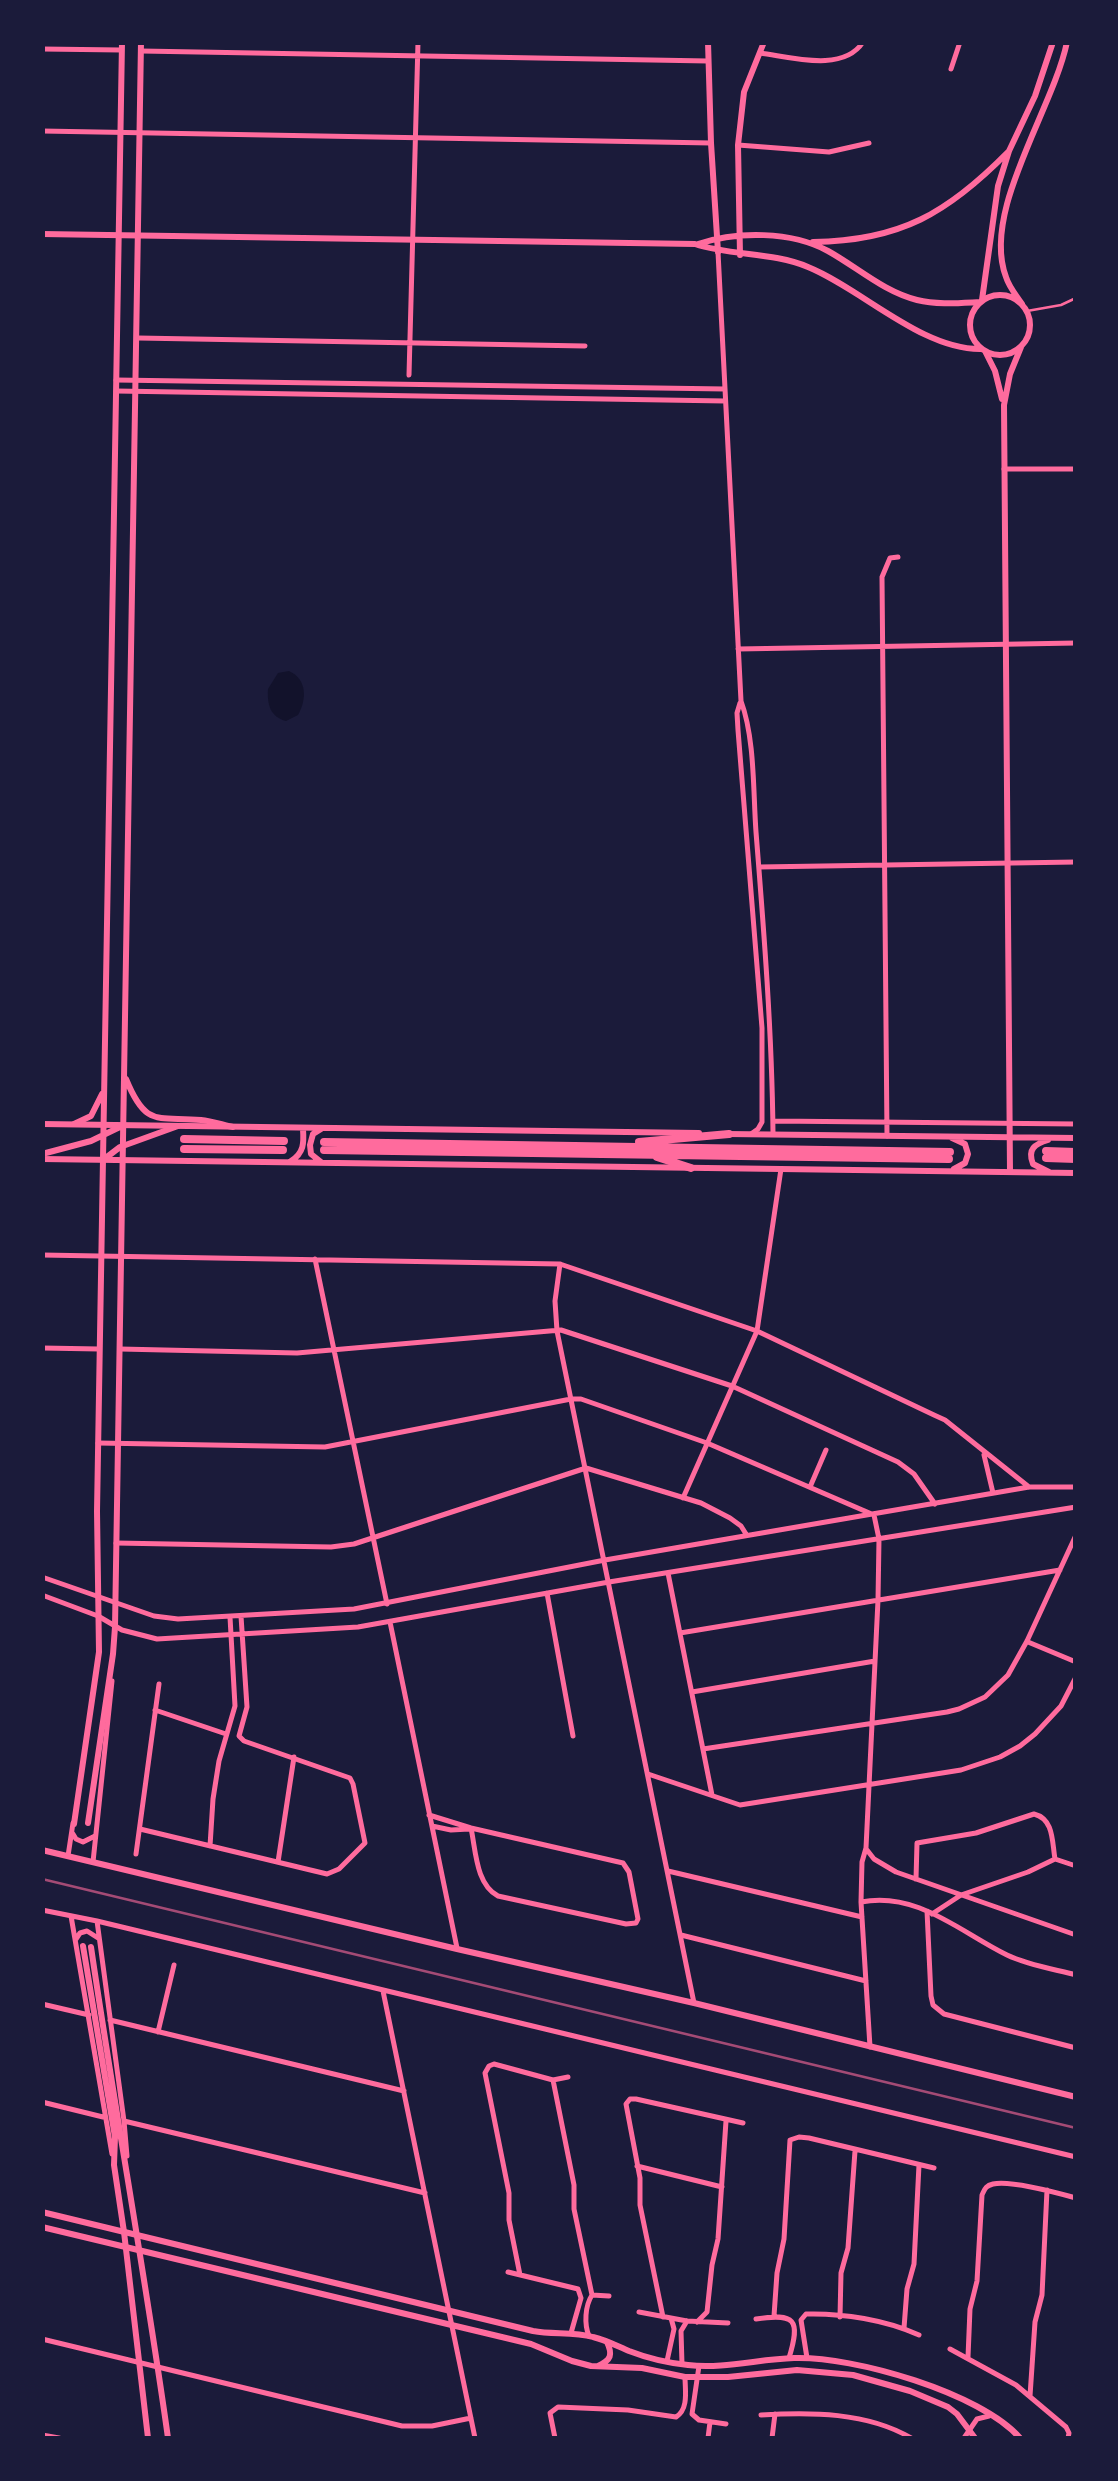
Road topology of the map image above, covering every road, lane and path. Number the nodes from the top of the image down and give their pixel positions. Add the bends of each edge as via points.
1 (418, 42) edge
2 (708, 42) edge
3 (764, 42) edge
4 (863, 42) edge
5 (960, 42) edge
6 (1053, 42) edge
7 (1067, 42) edge
8 (122, 46) edge
9 (141, 47) edge
10 (42, 49) edge
11 (760, 53) junction
12 (418, 56) junction
13 (708, 61) junction
14 (951, 70) dead end
15 (42, 130) edge
16 (120, 132) junction
17 (140, 132) junction
18 (415, 137) junction
19 (870, 142) dead end
20 (711, 143) junction
21 (738, 145) junction
22 (1009, 151) junction
23 (42, 234) edge
24 (118, 235) junction
25 (139, 236) junction
26 (740, 236) junction
27 (717, 238) junction
28 (412, 241) junction
29 (808, 242) junction
30 (694, 244) junction
31 (718, 252) junction
32 (740, 254) junction
33 (1076, 298) edge
34 (981, 301) junction
35 (1024, 308) junction
36 (138, 338) junction
37 (410, 343) junction
38 (585, 346) dead end
39 (1021, 346) junction
40 (983, 350) junction
41 (409, 376) dead end
42 (116, 380) junction
43 (137, 380) junction
44 (192, 382) junction
45 (725, 390) junction
46 (116, 391) junction
47 (137, 391) junction
48 (192, 392) junction
49 (725, 402) junction
50 (1004, 405) junction
51 (1004, 469) junction
52 (1076, 469) edge
53 (898, 557) dead end
54 (1006, 644) junction
55 (1076, 644) edge
56 (882, 647) junction
57 (738, 650) junction
58 (741, 701) junction
59 (1076, 862) edge
60 (1007, 863) junction
61 (884, 865) junction
62 (759, 867) junction
63 (125, 1075) junction
64 (104, 1088) junction
65 (773, 1121) junction
66 (886, 1122) junction
67 (42, 1124) edge
68 (74, 1124) junction
69 (1010, 1124) junction
70 (1076, 1124) edge
71 (104, 1125) junction
72 (124, 1125) junction
73 (178, 1126) junction
74 (233, 1127) junction
75 (303, 1128) junction
76 (322, 1129) junction
77 (773, 1133) junction
78 (729, 1134) junction
79 (751, 1134) junction
80 (103, 1136) junction
81 (887, 1136) junction
82 (948, 1136) junction
83 (1010, 1137) junction
84 (1054, 1138) junction
85 (1076, 1138) edge
86 (184, 1144) dead end
87 (123, 1146) junction
88 (283, 1146) dead end
89 (602, 1146) junction
90 (648, 1154) junction
91 (1046, 1155) dead end
92 (1076, 1155) edge
93 (42, 1156) edge
94 (102, 1160) junction
95 (123, 1160) junction
96 (290, 1162) junction
97 (322, 1162) junction
98 (690, 1168) junction
99 (781, 1169) junction
100 (948, 1172) junction
101 (1010, 1172) junction
102 (1052, 1173) junction
103 (1076, 1173) edge
104 (42, 1255) edge
105 (101, 1256) junction
106 (122, 1256) junction
107 (315, 1259) junction
108 (560, 1264) junction
109 (557, 1331) junction
110 (757, 1331) junction
111 (42, 1348) edge
112 (100, 1349) junction
113 (120, 1349) junction
114 (335, 1350) junction
115 (732, 1386) junction
116 (571, 1399) junction
117 (354, 1442) junction
118 (98, 1443) junction
119 (707, 1443) junction
120 (118, 1444) junction
121 (826, 1450) dead end
122 (984, 1452) junction
123 (586, 1468) junction
124 (810, 1487) junction
125 (1029, 1487) junction
126 (1076, 1487) edge
127 (994, 1493) junction
128 (683, 1498) junction
129 (935, 1504) junction
130 (1076, 1507) edge
131 (874, 1515) junction
132 (746, 1535) junction
133 (1076, 1535) edge
134 (374, 1538) junction
135 (879, 1539) junction
136 (116, 1543) junction
137 (605, 1560) junction
138 (1060, 1570) junction
139 (668, 1573) junction
140 (42, 1577) edge
141 (609, 1582) junction
142 (547, 1593) junction
143 (42, 1595) edge
144 (98, 1596) junction
145 (878, 1600) junction
146 (115, 1602) junction
147 (386, 1604) junction
148 (98, 1616) junction
149 (230, 1616) junction
150 (241, 1616) junction
151 (390, 1622) junction
152 (115, 1627) junction
153 (680, 1632) junction
154 (243, 1635) junction
155 (232, 1636) junction
156 (1027, 1641) junction
157 (113, 1654) junction
158 (876, 1661) junction
159 (1076, 1662) edge
160 (1075, 1678) edge
161 (159, 1684) dead end
162 (692, 1692) junction
163 (1072, 1692) edge
164 (155, 1710) junction
165 (873, 1723) junction
166 (226, 1734) junction
167 (574, 1736) dead end
168 (703, 1749) junction
169 (294, 1757) junction
170 (648, 1774) junction
171 (870, 1784) junction
172 (712, 1796) junction
173 (429, 1815) junction
174 (88, 1822) dead end
175 (432, 1826) junction
176 (72, 1828) junction
177 (472, 1828) junction
178 (140, 1829) junction
179 (95, 1836) junction
180 (210, 1846) junction
181 (866, 1848) junction
182 (42, 1850) edge
183 (136, 1854) dead end
184 (68, 1857) junction
185 (1055, 1859) junction
186 (93, 1862) junction
187 (278, 1862) junction
188 (1076, 1866) edge
189 (668, 1871) junction
190 (916, 1879) junction
191 (961, 1895) junction
192 (862, 1902) junction
193 (42, 1910) edge
194 (930, 1912) junction
195 (71, 1916) junction
196 (862, 1917) junction
197 (96, 1921) junction
198 (681, 1935) junction
199 (1076, 1935) edge
200 (75, 1941) junction
201 (99, 1941) junction
202 (457, 1949) junction
203 (174, 1964) dead end
204 (1076, 1975) edge
205 (866, 1981) junction
206 (383, 1990) junction
207 (694, 2003) junction
208 (42, 2004) edge
209 (89, 2015) junction
210 (110, 2020) junction
211 (158, 2032) junction
212 (870, 2046) junction
213 (1076, 2048) edge
214 (568, 2077) dead end
215 (553, 2080) junction
216 (404, 2091) junction
217 (1076, 2098) edge
218 (42, 2102) edge
219 (104, 2117) junction
220 (124, 2121) junction
221 (726, 2121) junction
222 (743, 2124) dead end
223 (855, 2150) junction
224 (1076, 2157) edge
225 (114, 2165) junction
226 (919, 2165) junction
227 (637, 2166) junction
228 (934, 2168) dead end
229 (128, 2174) junction
230 (722, 2186) junction
231 (1048, 2190) junction
232 (425, 2193) junction
233 (1076, 2198) edge
234 (42, 2212) edge
235 (42, 2226) edge
236 (124, 2232) junction
237 (139, 2236) junction
238 (126, 2247) junction
239 (141, 2250) junction
240 (508, 2272) dead end
241 (520, 2275) junction
242 (592, 2295) junction
243 (609, 2296) dead end
244 (449, 2311) junction
245 (639, 2312) dead end
246 (774, 2316) junction
247 (662, 2317) junction
248 (840, 2317) junction
249 (671, 2318) junction
250 (756, 2319) dead end
251 (687, 2321) junction
252 (698, 2322) junction
253 (728, 2323) dead end
254 (452, 2325) junction
255 (904, 2328) junction
256 (568, 2334) junction
257 (589, 2336) junction
258 (919, 2336) dead end
259 (42, 2339) edge
260 (607, 2341) junction
261 (559, 2348) junction
262 (950, 2349) dead end
263 (968, 2357) junction
264 (790, 2358) junction
265 (807, 2358) junction
266 (138, 2362) junction
267 (667, 2362) junction
268 (682, 2364) junction
269 (699, 2366) junction
270 (158, 2367) junction
271 (597, 2367) junction
272 (685, 2377) junction
273 (697, 2378) junction
274 (1030, 2396) junction
275 (775, 2414) junction
276 (761, 2415) dead end
277 (992, 2416) junction
278 (471, 2418) junction
279 (710, 2422) junction
280 (726, 2424) dead end
281 (1011, 2428) junction
282 (968, 2430) junction
283 (42, 2434) edge
284 (59, 2438) edge
285 (148, 2438) edge
286 (168, 2438) edge
287 (475, 2438) edge
288 (555, 2438) edge
289 (708, 2438) edge
290 (772, 2438) edge
291 (910, 2438) edge
292 (964, 2438) edge
293 (975, 2438) edge
294 (1012, 2438) edge
295 (1020, 2438) edge
296 (1068, 2438) edge

1 - 12 street
2 - 13 street
3 - 11 street
4 - 11 street via 856,52 832,60
5 - 14 street
6 - 22 street
7 - 35 street via 1004,214 1002,264
8 - 10 street
8 - 16 street
9 - 12 street
9 - 17 street
11 - 21 street via 744,92
12 - 13 street
12 - 18 street
13 - 20 street
15 - 16 street
16 - 17 street
16 - 24 street
17 - 18 street
17 - 25 street
18 - 20 street
18 - 28 street
19 - 21 street via 829,152
20 - 27 street
21 - 26 street
22 - 29 street via 965,192 920,220 869,238
22 - 34 street
23 - 24 street
24 - 25 street
24 - 42 street
25 - 28 street
25 - 36 street
26 - 27 street
26 - 29 street
26 - 32 street
27 - 30 street
27 - 31 street
28 - 30 street
28 - 37 street
29 - 34 street via 905,296
30 - 31 street
31 - 32 street
31 - 45 street
32 - 40 street via 804,265 940,341
33 - 35 lane
34 - 35 street via 1003,295
34 - 40 street via 970,326
35 - 39 street via 1030,330
36 - 37 street
36 - 43 street
37 - 38 street
37 - 41 street
39 - 40 street via 1004,354
39 - 50 street
40 - 50 street
42 - 43 street
42 - 46 street
43 - 44 street
43 - 47 street
44 - 45 street
44 - 48 street
45 - 49 street
46 - 47 street
46 - 64 street
47 - 48 street
47 - 63 street
48 - 49 street
49 - 57 street
50 - 51 street
51 - 52 street
51 - 54 street
53 - 56 street via 890,558 882,577
54 - 55 street
54 - 56 street
54 - 60 street
56 - 57 street
56 - 61 street
57 - 58 street
58 - 62 street
58 - 79 street via 762,1028 762,1122
59 - 60 street
60 - 61 street
60 - 69 street
61 - 62 street
61 - 66 street
62 - 65 street
63 - 72 street
63 - 74 street via 136,1102 154,1117
64 - 68 street via 91,1116
64 - 71 street
65 - 66 street
65 - 77 street
66 - 69 street
66 - 81 street
67 - 68 street
68 - 71 street
69 - 70 street
69 - 83 street
71 - 72 street
71 - 80 street
72 - 73 street
72 - 80 street
72 - 87 street
73 - 74 street
73 - 87 street
74 - 75 street
75 - 76 street
75 - 96 street via 303,1148
76 - 78 street
76 - 97 street via 310,1145
77 - 79 street
77 - 81 street
78 - 79 street
78 - 89 highway
80 - 93 street
80 - 94 street
81 - 82 street
82 - 83 street
82 - 100 street via 965,1144 968,1154 966,1163
83 - 84 street
83 - 101 street
84 - 85 street
84 - 102 street via 1036,1144 1030,1156
86 - 88 highway
87 - 94 street
87 - 95 street
89 - 90 highway via 324,1146
89 - 90 highway via 949,1156
90 - 98 highway
91 - 92 highway
93 - 94 street
94 - 95 street
94 - 105 street
95 - 96 street
95 - 106 street
96 - 97 street
97 - 98 street
98 - 99 street
99 - 100 street
99 - 110 street
100 - 101 street
101 - 102 street
102 - 103 street
104 - 105 street
105 - 106 street
105 - 112 street
106 - 107 street
106 - 113 street
107 - 108 street
107 - 114 street
108 - 109 street
108 - 110 street
109 - 114 street
109 - 115 street
109 - 116 street
110 - 115 street
110 - 122 street via 945,1420
111 - 112 street
112 - 118 street
113 - 114 street
113 - 120 street
114 - 117 street
115 - 119 street
115 - 129 street via 898,1462
116 - 117 street
116 - 119 street
116 - 123 street
117 - 120 street via 305,1448
117 - 134 street
118 - 120 street
118 - 144 street
119 - 124 street
119 - 128 street
120 - 136 street
121 - 124 street
122 - 125 street
122 - 127 street
123 - 128 street
123 - 134 street
123 - 137 street
124 - 131 street
125 - 126 street
125 - 127 street
127 - 129 street
128 - 132 street via 730,1518
129 - 131 street
130 - 135 street
131 - 132 street
131 - 135 street
132 - 137 street
133 - 138 street
134 - 136 street via 332,1547
134 - 147 street
135 - 139 street
135 - 145 street
136 - 146 street
137 - 141 street
137 - 147 street
138 - 145 street
138 - 156 street
139 - 141 street
139 - 153 street
140 - 144 street
141 - 142 street
141 - 170 street
142 - 151 street
142 - 167 street
143 - 148 street
144 - 146 street
144 - 148 street
145 - 153 street
145 - 158 street
146 - 149 street via 178,1619
146 - 152 street
147 - 150 street
148 - 152 street
148 - 176 street via 97,1668
149 - 150 street
149 - 155 street
150 - 154 street
151 - 154 street
151 - 173 street
152 - 155 street via 157,1640
152 - 157 street
153 - 162 street
154 - 155 street
154 - 169 street via 248,1707 239,1736
155 - 166 street via 235,1706
156 - 159 street
156 - 165 street via 998,1686 971,1704
157 - 174 street
157 - 179 street
158 - 162 street
158 - 165 street
160 - 163 street
161 - 164 street
162 - 168 street
163 - 171 street via 1047,1722 1000,1758
164 - 166 street
164 - 178 street
165 - 168 street
165 - 171 street
166 - 180 street
168 - 172 street
169 - 187 street
169 - 187 street via 350,1778 364,1844 327,1874
170 - 172 street
170 - 189 street
171 - 172 street via 740,1804
171 - 181 street
173 - 175 street
173 - 177 street
175 - 177 street
175 - 202 street
176 - 179 street via 80,1842
176 - 184 street
177 - 177 street via 487,1890 636,1923 623,1863
178 - 180 street
178 - 183 street
179 - 186 street
180 - 187 street
181 - 190 street via 886,1868
181 - 192 street
182 - 184 street
184 - 186 street
185 - 188 street
185 - 190 street via 1049,1824 1034,1814 920,1842
185 - 191 street
186 - 202 street
189 - 196 street
189 - 198 street
190 - 191 street
191 - 194 street
191 - 199 street
192 - 194 street via 895,1900
192 - 196 street
193 - 195 street
194 - 204 street via 1006,1954
194 - 213 street via 931,1996 938,2010
195 - 197 street
195 - 200 street
196 - 205 street
197 - 201 street
197 - 206 street
198 - 205 street
198 - 207 street
200 - 201 street via 87,1930
200 - 209 street
201 - 210 street
202 - 207 street
203 - 211 street
205 - 212 street
206 - 216 street
206 - 224 street
207 - 212 street
208 - 209 street
209 - 219 street
210 - 211 street
210 - 220 street
211 - 216 street
212 - 217 street
214 - 215 street
215 - 241 street via 494,2064 484,2076
215 - 242 street
216 - 232 street
218 - 219 street
219 - 225 street
220 - 229 street
220 - 232 street
221 - 222 street
221 - 227 street via 630,2099 626,2109
221 - 230 street
223 - 226 street
223 - 246 street via 790,2140
223 - 248 street
225 - 229 street via 87,1947
225 - 236 street
226 - 228 street
226 - 255 street
227 - 230 street
227 - 247 street
229 - 237 street
230 - 252 street via 707,2312
231 - 233 street
231 - 263 street via 994,2184 984,2191
231 - 274 street
232 - 244 street
234 - 236 street
235 - 238 street
236 - 237 street
236 - 238 street
237 - 239 street
237 - 244 street
238 - 239 street
238 - 266 street
239 - 254 street
239 - 270 street
240 - 241 street
241 - 256 street via 580,2292
242 - 243 street
242 - 257 street
244 - 254 street
244 - 256 street
245 - 247 street
246 - 250 street
246 - 264 street via 794,2324
247 - 249 street
248 - 255 street
248 - 265 street via 802,2317
249 - 251 street
249 - 267 street
251 - 252 street
251 - 268 street
252 - 253 street
254 - 261 street
254 - 278 street
255 - 258 street
256 - 257 street
256 - 261 street
257 - 260 street
259 - 266 street
260 - 267 street
260 - 271 street via 612,2355
261 - 271 street via 572,2361
262 - 263 street
263 - 274 street
264 - 265 street
264 - 269 street
265 - 277 street via 882,2370
266 - 270 street
266 - 285 street
267 - 268 street
268 - 269 street
269 - 273 street
270 - 278 street via 402,2426
270 - 286 street
271 - 272 street
272 - 273 street
272 - 288 street via 684,2408 676,2417 558,2407 550,2416
273 - 279 street via 691,2410 694,2418
273 - 282 street via 797,2370 853,2375 948,2407
274 - 296 street via 1066,2427
275 - 276 street
275 - 290 street
275 - 291 street via 838,2416
277 - 281 street
277 - 282 street via 977,2418
278 - 287 street
279 - 280 street
279 - 289 street
281 - 294 street
281 - 295 street
282 - 292 street
282 - 293 street
283 - 284 street

